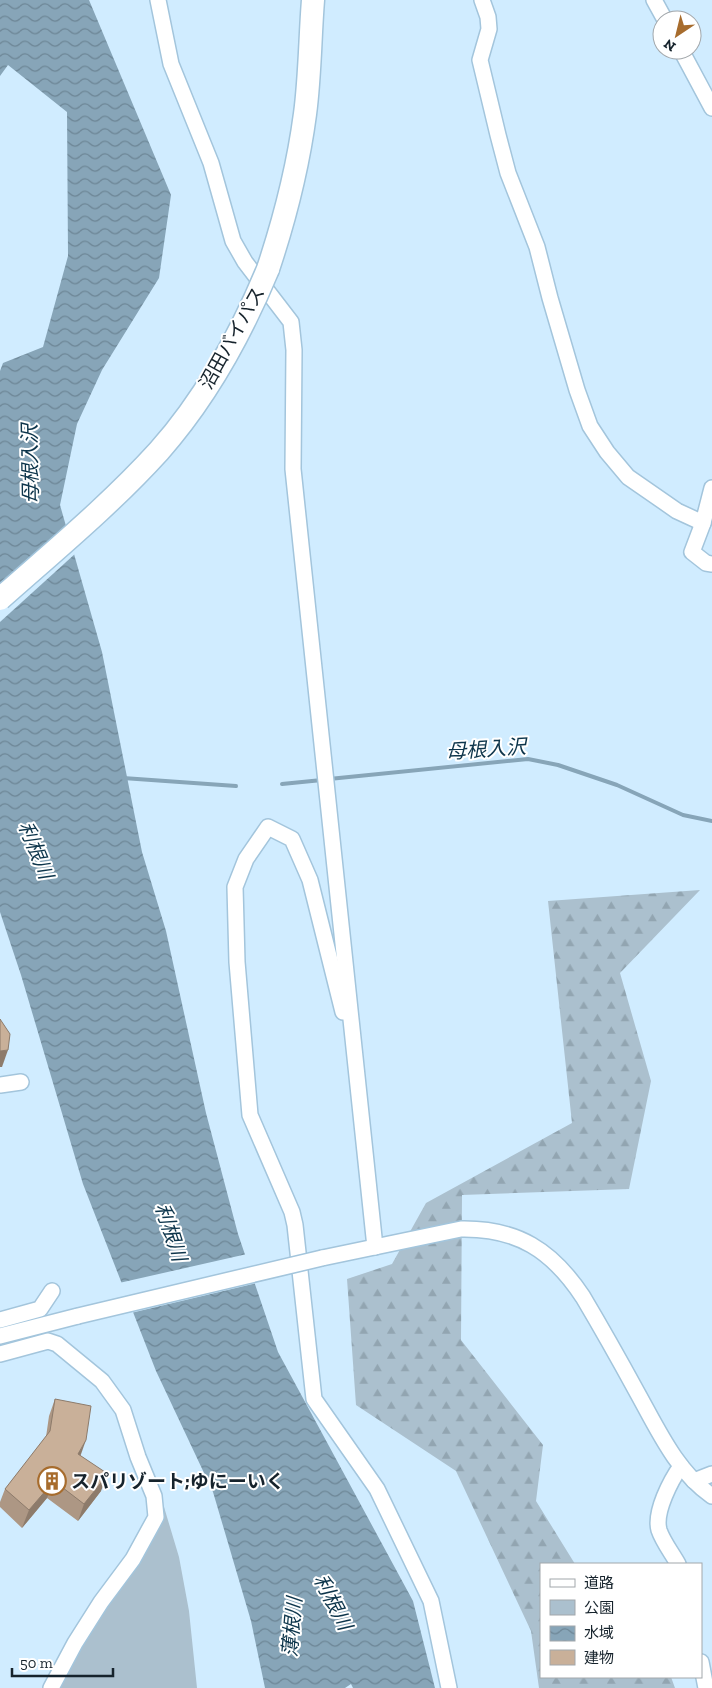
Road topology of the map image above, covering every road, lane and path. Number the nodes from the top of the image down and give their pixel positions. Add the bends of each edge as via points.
1 (158, 0) edge
2 (313, 0) edge
3 (482, 0) edge
4 (686, 60) edge
5 (712, 108) edge
6 (712, 488) edge
7 (703, 523) junction
8 (712, 564) edge
9 (0, 599) edge
10 (355, 1056) junction
11 (22, 1082) dead end
12 (0, 1085) edge
13 (375, 1247) junction
14 (52, 1291) dead end
15 (0, 1320) edge
16 (0, 1336) edge
17 (0, 1354) edge
18 (681, 1466) junction
19 (712, 1474) edge
20 (694, 1480) junction
21 (712, 1496) edge
22 (677, 1563) edge
23 (702, 1667) edge
24 (51, 1688) edge
25 (449, 1688) edge
26 (706, 1688) edge

1 - 10 street via 170,64 211,163 233,241 291,322 294,350 293,469
2 - 9 highway, 沼田バイパス, bridge via 305,112 287,208 268,269 237,337 179,426 159,450 106,505
3 - 7 street via 489,29 480,60 498,135 508,173 537,247 574,381 590,426 628,477 677,511
4 - 5 street
6 - 7 street
7 - 8 street via 692,552
10 - 13 street
10 - 25 street via 310,880 292,839 268,828 246,860 235,886 237,962 250,1115 295,1225 314,1399 377,1489 431,1602
11 - 12 street
13 - 16 street, bridge
13 - 18 street via 461,1228 482,1228 528,1243 550,1257 583,1297
14 - 15 street via 41,1313
17 - 24 street via 48,1340 102,1382 123,1410 154,1496 156,1517 133,1559 85,1626
18 - 20 street
18 - 22 street via 672,1478 657,1519
19 - 20 street
20 - 21 street
23 - 26 street

